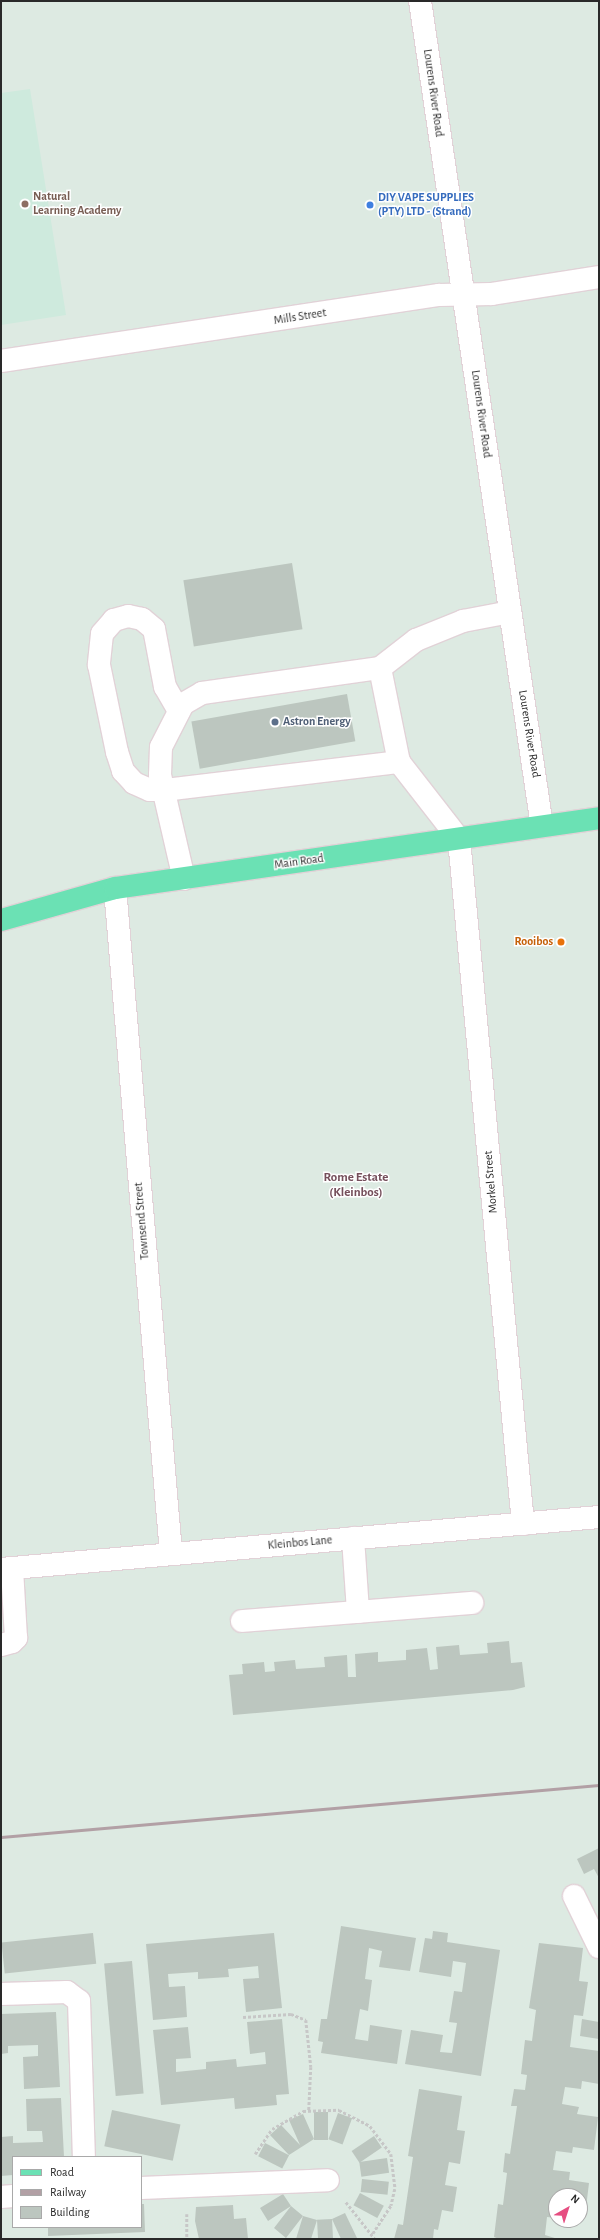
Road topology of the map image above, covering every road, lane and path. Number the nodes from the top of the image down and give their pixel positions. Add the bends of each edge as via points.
1 (420, 1) edge
2 (599, 277) edge
3 (463, 294) junction
4 (1, 361) edge
5 (510, 612) junction
6 (380, 668) junction
7 (179, 711) junction
8 (399, 762) junction
9 (164, 790) junction
10 (599, 818) edge
11 (542, 826) junction
12 (460, 839) junction
13 (184, 879) junction
14 (115, 888) junction
15 (1, 920) edge
16 (599, 1517) edge
17 (523, 1524) junction
18 (353, 1538) junction
19 (171, 1554) junction
20 (6, 1569) edge
21 (472, 1603) dead end
22 (358, 1612) junction
23 (242, 1621) dead end
24 (1, 1645) edge
25 (574, 1896) dead end
26 (599, 1947) edge
27 (1, 1994) edge
28 (243, 2017) dead end
29 (309, 2110) junction
30 (84, 2156) edge
31 (328, 2180) joint
32 (254, 2183) junction
33 (142, 2188) edge
34 (12, 2196) edge
35 (1, 2197) edge
36 (372, 2235) junction
37 (375, 2239) edge

1 - 3 street, Lourens River Road
2 - 3 street, Mills Street via 492,294
3 - 4 street, Mills Street via 439,295
3 - 5 street, Lourens River Road
5 - 6 street via 463,621 416,640
5 - 11 street, Lourens River Road
6 - 7 street via 202,693 183,704
6 - 8 street
7 - 9 street via 161,747 160,775
7 - 9 street via 165,687 154,629 142,619 128,616 114,620 102,634 98,665 117,752 123,771 134,783 150,790
8 - 9 street
8 - 12 street
9 - 13 street
10 - 11 main road, Main Road
11 - 12 main road, Main Road
12 - 13 main road, Main Road
12 - 17 street, Morkel Street
13 - 14 main road, Main Road
14 - 15 main road, Main Road
14 - 19 street, Townsend Street
16 - 17 street, Kleinbos Lane
17 - 18 street, Kleinbos Lane
18 - 19 street, Kleinbos Lane
18 - 22 street
19 - 20 street, Kleinbos Lane
20 - 24 street via 16,1638
21 - 22 street
22 - 23 street
25 - 26 street
27 - 30 street via 67,1992 79,2001
28 - 29 path via 291,2014 306,2020 311,2067
29 - 32 path via 286,2118 261,2142 254,2159
29 - 36 path via 339,2110 355,2116 374,2130 391,2154 395,2171 393,2200 383,2222
31 - 32 street
31 - 36 path
32 - 33 street
34 - 35 street
36 - 37 path

